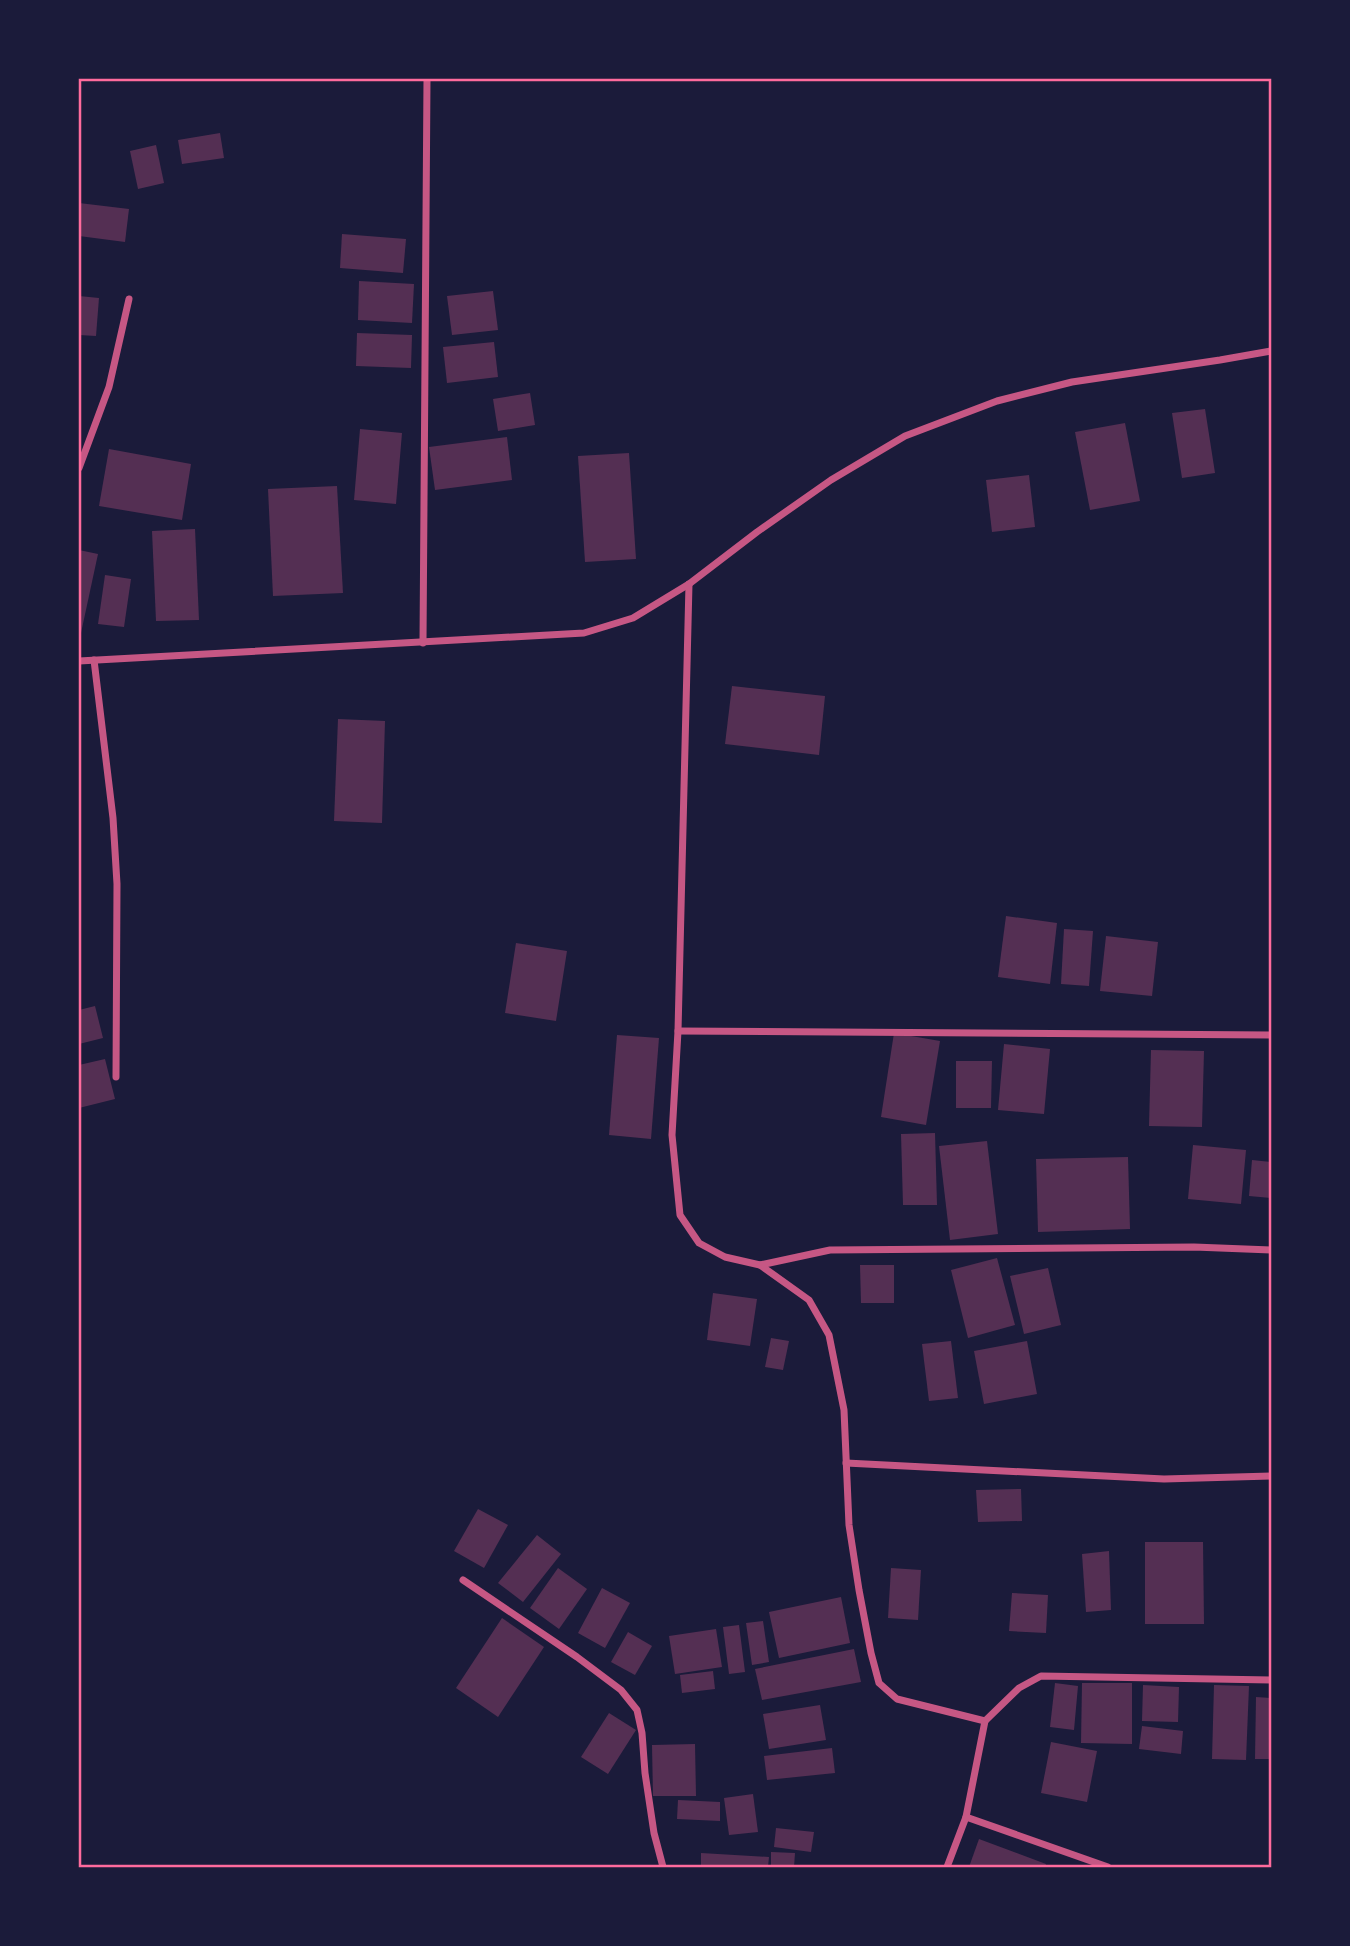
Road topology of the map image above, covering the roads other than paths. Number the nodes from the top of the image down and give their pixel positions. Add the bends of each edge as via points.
1 (427, 79) edge
2 (129, 299) dead end
3 (1271, 351) edge
4 (79, 468) edge
5 (689, 584) junction
6 (424, 643) junction
7 (93, 660) junction
8 (79, 661) edge
9 (678, 1031) junction
10 (1271, 1035) edge
11 (116, 1077) dead end
12 (1271, 1250) edge
13 (760, 1265) junction
14 (846, 1463) junction
15 (1271, 1476) edge
16 (463, 1580) dead end
17 (1271, 1680) edge
18 (985, 1721) junction
19 (967, 1817) junction
20 (663, 1867) edge
21 (947, 1867) edge
22 (1108, 1867) edge

1 - 6 street
2 - 4 street via 109,387
3 - 5 street via 1072,382 997,401 905,436 831,480
5 - 6 street via 633,618 584,633
5 - 9 street
6 - 7 street
7 - 8 street
7 - 11 street via 116,871
9 - 10 street
9 - 13 street via 672,1135 680,1215 699,1243 725,1257
12 - 13 street via 831,1250
13 - 14 street via 808,1300 829,1335 844,1410
14 - 15 street via 1164,1479
14 - 18 street via 851,1538 879,1683 897,1699
16 - 20 street via 578,1657 621,1690 637,1710
17 - 18 street via 1041,1676 1018,1688
18 - 19 street
19 - 21 street
19 - 22 street

